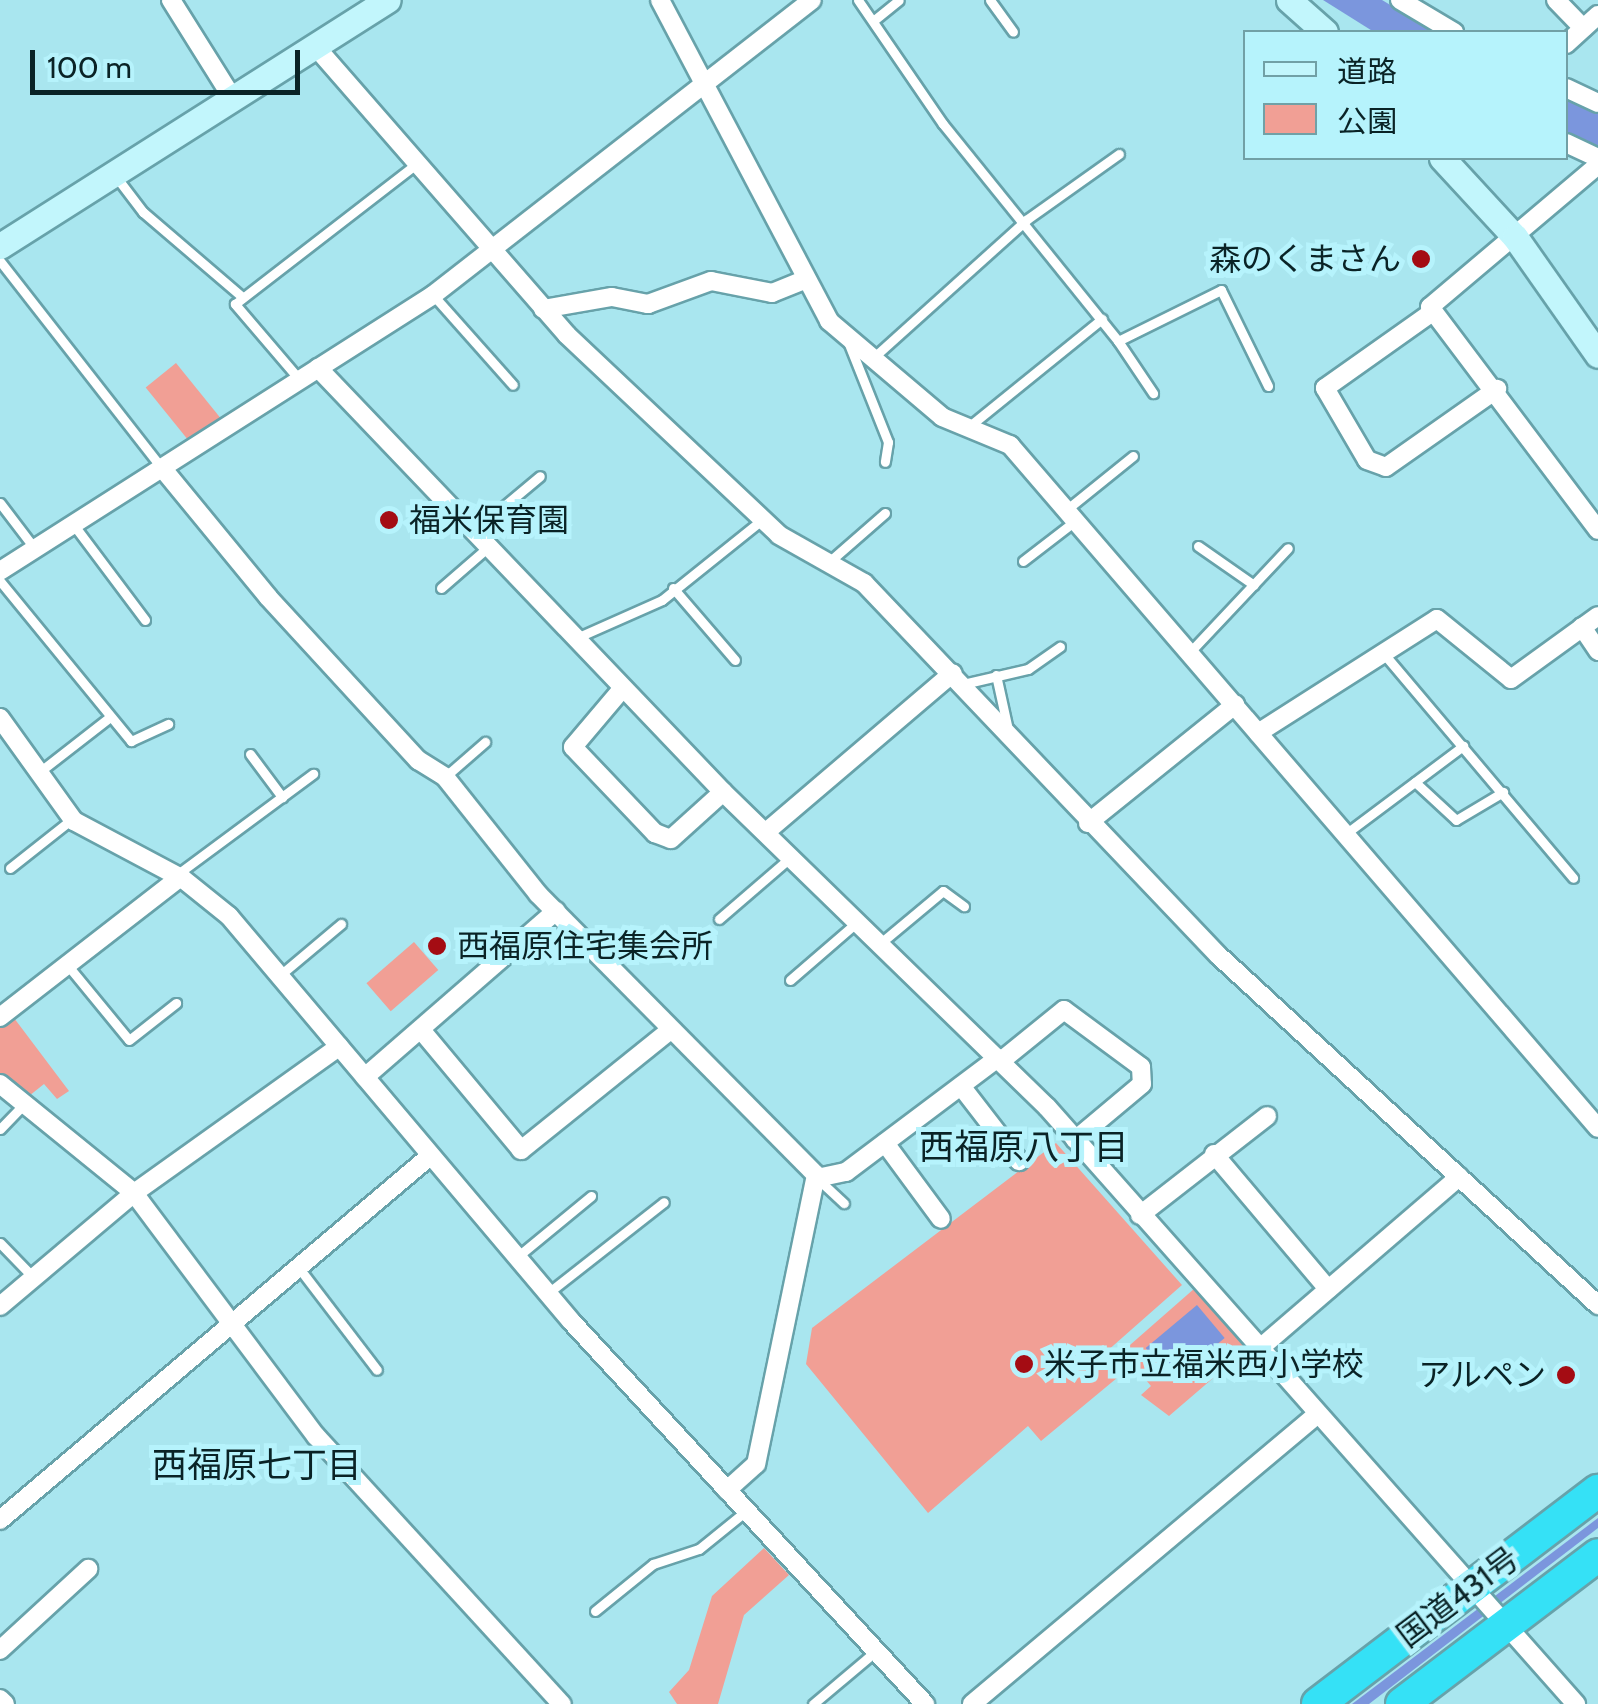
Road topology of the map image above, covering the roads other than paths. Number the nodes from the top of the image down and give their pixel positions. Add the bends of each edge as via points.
1 (171, 0) edge
2 (387, 0) edge
3 (660, 0) edge
4 (812, 0) edge
5 (858, 0) edge
6 (899, 0) edge
7 (990, 0) edge
8 (1289, 0) edge
9 (1400, 0) edge
10 (1556, 0) edge
11 (1598, 15) edge
12 (872, 21) junction
13 (1583, 28) junction
14 (1323, 30) edge
15 (1451, 30) edge
16 (1013, 32) dead end
17 (1568, 42) edge
18 (315, 46) junction
19 (700, 89) junction
20 (1568, 89) edge
21 (233, 99) junction
22 (1598, 103) edge
23 (1568, 143) edge
24 (1120, 154) dead end
25 (1444, 160) edge
26 (1598, 162) edge
27 (416, 164) junction
28 (114, 174) junction
29 (1026, 220) junction
30 (1515, 238) junction
31 (0, 246) edge
32 (492, 250) junction
33 (0, 261) edge
34 (804, 280) junction
35 (433, 295) junction
36 (241, 296) junction
37 (543, 309) junction
38 (1431, 314) junction
39 (1102, 319) junction
40 (847, 338) junction
41 (1118, 342) junction
42 (1598, 355) edge
43 (874, 357) junction
44 (318, 368) junction
45 (301, 380) junction
46 (513, 385) dead end
47 (1268, 386) dead end
48 (1498, 389) junction
49 (1153, 393) dead end
50 (966, 429) junction
51 (1134, 456) dead end
52 (885, 462) dead end
53 (163, 469) junction
54 (540, 476) dead end
55 (0, 504) edge
56 (885, 513) dead end
57 (1070, 515) junction
58 (762, 519) junction
59 (73, 524) junction
60 (1598, 530) edge
61 (472, 533) junction
62 (1198, 546) dead end
63 (1288, 548) dead end
64 (34, 549) junction
65 (486, 549) junction
66 (830, 561) junction
67 (1023, 561) dead end
68 (0, 572) edge
69 (0, 581) edge
70 (1254, 585) junction
71 (441, 588) dead end
72 (674, 588) junction
73 (145, 620) dead end
74 (1590, 622) edge
75 (574, 639) junction
76 (1060, 648) dead end
77 (1598, 651) edge
78 (1382, 652) junction
79 (1189, 653) junction
80 (735, 660) dead end
81 (996, 674) junction
82 (958, 679) junction
83 (622, 689) junction
84 (1235, 706) junction
85 (110, 716) junction
86 (0, 718) edge
87 (168, 724) dead end
88 (1258, 734) junction
89 (1008, 735) junction
90 (486, 742) dead end
91 (1463, 746) junction
92 (250, 754) dead end
93 (37, 774) junction
94 (312, 774) dead end
95 (444, 777) junction
96 (1415, 782) junction
97 (723, 792) junction
98 (1503, 792) junction
99 (282, 797) junction
100 (72, 818) junction
101 (1088, 823) junction
102 (766, 832) junction
103 (1348, 832) junction
104 (792, 856) junction
105 (10, 868) dead end
106 (177, 877) junction
107 (1573, 878) dead end
108 (964, 906) dead end
109 (556, 911) junction
110 (719, 919) dead end
111 (860, 920) junction
112 (341, 924) dead end
113 (883, 942) junction
114 (69, 967) junction
115 (279, 976) junction
116 (790, 980) dead end
117 (176, 1003) dead end
118 (0, 1017) edge
119 (670, 1030) junction
120 (422, 1032) junction
121 (340, 1047) junction
122 (1000, 1060) junction
123 (366, 1077) junction
124 (0, 1084) edge
125 (962, 1086) junction
126 (25, 1103) junction
127 (1267, 1116) dead end
128 (1598, 1126) edge
129 (0, 1128) edge
130 (1076, 1140) junction
131 (885, 1143) junction
132 (1214, 1154) junction
133 (430, 1156) junction
134 (1019, 1162) dead end
135 (1459, 1177) junction
136 (818, 1178) junction
137 (134, 1193) junction
138 (591, 1196) dead end
139 (664, 1202) dead end
140 (844, 1203) dead end
141 (1140, 1214) junction
142 (941, 1218) dead end
143 (0, 1243) edge
144 (516, 1257) junction
145 (297, 1266) junction
146 (36, 1279) junction
147 (1328, 1289) junction
148 (548, 1293) junction
149 (1598, 1305) edge
150 (0, 1306) edge
151 (232, 1322) junction
152 (1259, 1349) junction
153 (376, 1370) dead end
154 (1318, 1415) junction
155 (727, 1490) junction
156 (1598, 1490) edge
157 (746, 1512) junction
158 (0, 1520) edge
159 (1598, 1555) edge
160 (88, 1568) dead end
161 (1474, 1590) junction
162 (595, 1612) dead end
163 (1503, 1623) junction
164 (0, 1650) edge
165 (876, 1650) junction
166 (562, 1704) edge
167 (814, 1704) edge
168 (926, 1704) edge
169 (972, 1704) edge
170 (1318, 1704) edge
171 (1403, 1704) edge
172 (1576, 1704) edge

1 - 21 street
2 - 18 main road
3 - 19 street
4 - 19 street
5 - 12 lane
6 - 12 lane
7 - 16 lane
8 - 14 main road
9 - 15 street
10 - 13 street
11 - 13 street
12 - 29 lane via 943,124
13 - 17 street
18 - 21 main road
18 - 27 street
19 - 32 street
19 - 34 street
20 - 22 street
21 - 28 main road
23 - 26 street
24 - 29 lane
25 - 30 main road
26 - 30 street
27 - 32 street
27 - 36 lane
28 - 31 main road
28 - 36 lane via 143,212
29 - 39 lane
29 - 43 lane
30 - 38 street via 1434,299
30 - 42 main road
32 - 35 street
32 - 37 street
33 - 53 lane
34 - 37 street via 772,293 711,281 648,304 612,297
34 - 40 street
35 - 44 street
35 - 46 lane
36 - 45 lane via 236,304
37 - 58 street
38 - 48 street
38 - 48 street via 1324,388 1367,460 1386,467
39 - 41 lane
39 - 50 lane
40 - 43 street
40 - 52 lane via 888,442
41 - 47 lane via 1221,290
41 - 49 lane
43 - 50 street
44 - 45 street
44 - 61 street
45 - 53 street
48 - 60 street
50 - 57 street via 1002,438
51 - 57 lane
53 - 59 street
53 - 95 street via 280,611
54 - 61 lane
55 - 64 lane
56 - 66 lane
57 - 67 lane
57 - 79 street
58 - 66 street
58 - 72 lane
59 - 64 street
59 - 73 lane
61 - 65 street
62 - 70 lane
63 - 70 lane
64 - 68 street
65 - 71 lane
65 - 75 street
66 - 82 street
69 - 85 lane
70 - 79 lane
72 - 75 lane
72 - 80 lane
74 - 77 street
74 - 78 street via 1511,679 1443,617
75 - 83 street
76 - 81 lane via 1028,670
78 - 88 street
78 - 91 lane
79 - 84 street
81 - 82 lane
81 - 89 lane
82 - 89 street
82 - 102 street
83 - 97 street
83 - 97 street via 573,747 642,820 671,839
84 - 88 street
84 - 101 street
85 - 87 lane via 131,741
85 - 93 lane
86 - 93 street
88 - 103 street
89 - 101 street
90 - 95 lane
91 - 96 lane
91 - 98 lane
92 - 99 lane
93 - 100 street
94 - 99 lane
95 - 109 street
96 - 98 lane via 1456,820
96 - 103 lane
97 - 102 street
98 - 107 lane
99 - 106 lane
100 - 105 lane
100 - 106 street
101 - 135 street
102 - 104 street
103 - 128 street
104 - 110 lane
104 - 111 street
106 - 114 street
106 - 115 street via 228,916
108 - 113 lane via 943,891
109 - 119 street
109 - 120 street
111 - 113 street
111 - 116 lane
112 - 115 lane
113 - 122 street
114 - 117 lane via 129,1040
114 - 118 street
115 - 121 street
119 - 120 street via 521,1150
119 - 136 street
120 - 123 street
121 - 123 street
121 - 137 street
122 - 125 street
122 - 130 street
122 - 130 street via 1064,1010 1141,1067 1142,1084
123 - 133 street
124 - 126 street
125 - 131 street
125 - 134 street
126 - 129 lane
126 - 137 street
127 - 132 street
130 - 141 street
131 - 136 street via 846,1172
131 - 142 street
132 - 141 street
132 - 147 street
133 - 144 street
133 - 145 street
135 - 147 street
135 - 149 street
136 - 140 lane
136 - 155 street via 756,1464
137 - 146 street
137 - 151 street
138 - 144 lane
139 - 148 lane
141 - 152 street
143 - 146 lane
144 - 148 street
145 - 151 street
145 - 153 lane
146 - 150 street
147 - 152 street
148 - 155 street
151 - 158 street
151 - 166 street via 316,1436
152 - 154 street
154 - 161 street
154 - 169 street
155 - 157 street
156 - 161 highway, 国道431号
157 - 162 lane via 699,1549 653,1564
157 - 165 street
159 - 163 highway, 国道431号
160 - 164 street
161 - 163 street
161 - 170 highway, 国道431号
163 - 171 highway, 国道431号
163 - 172 street
165 - 167 lane
165 - 168 street

